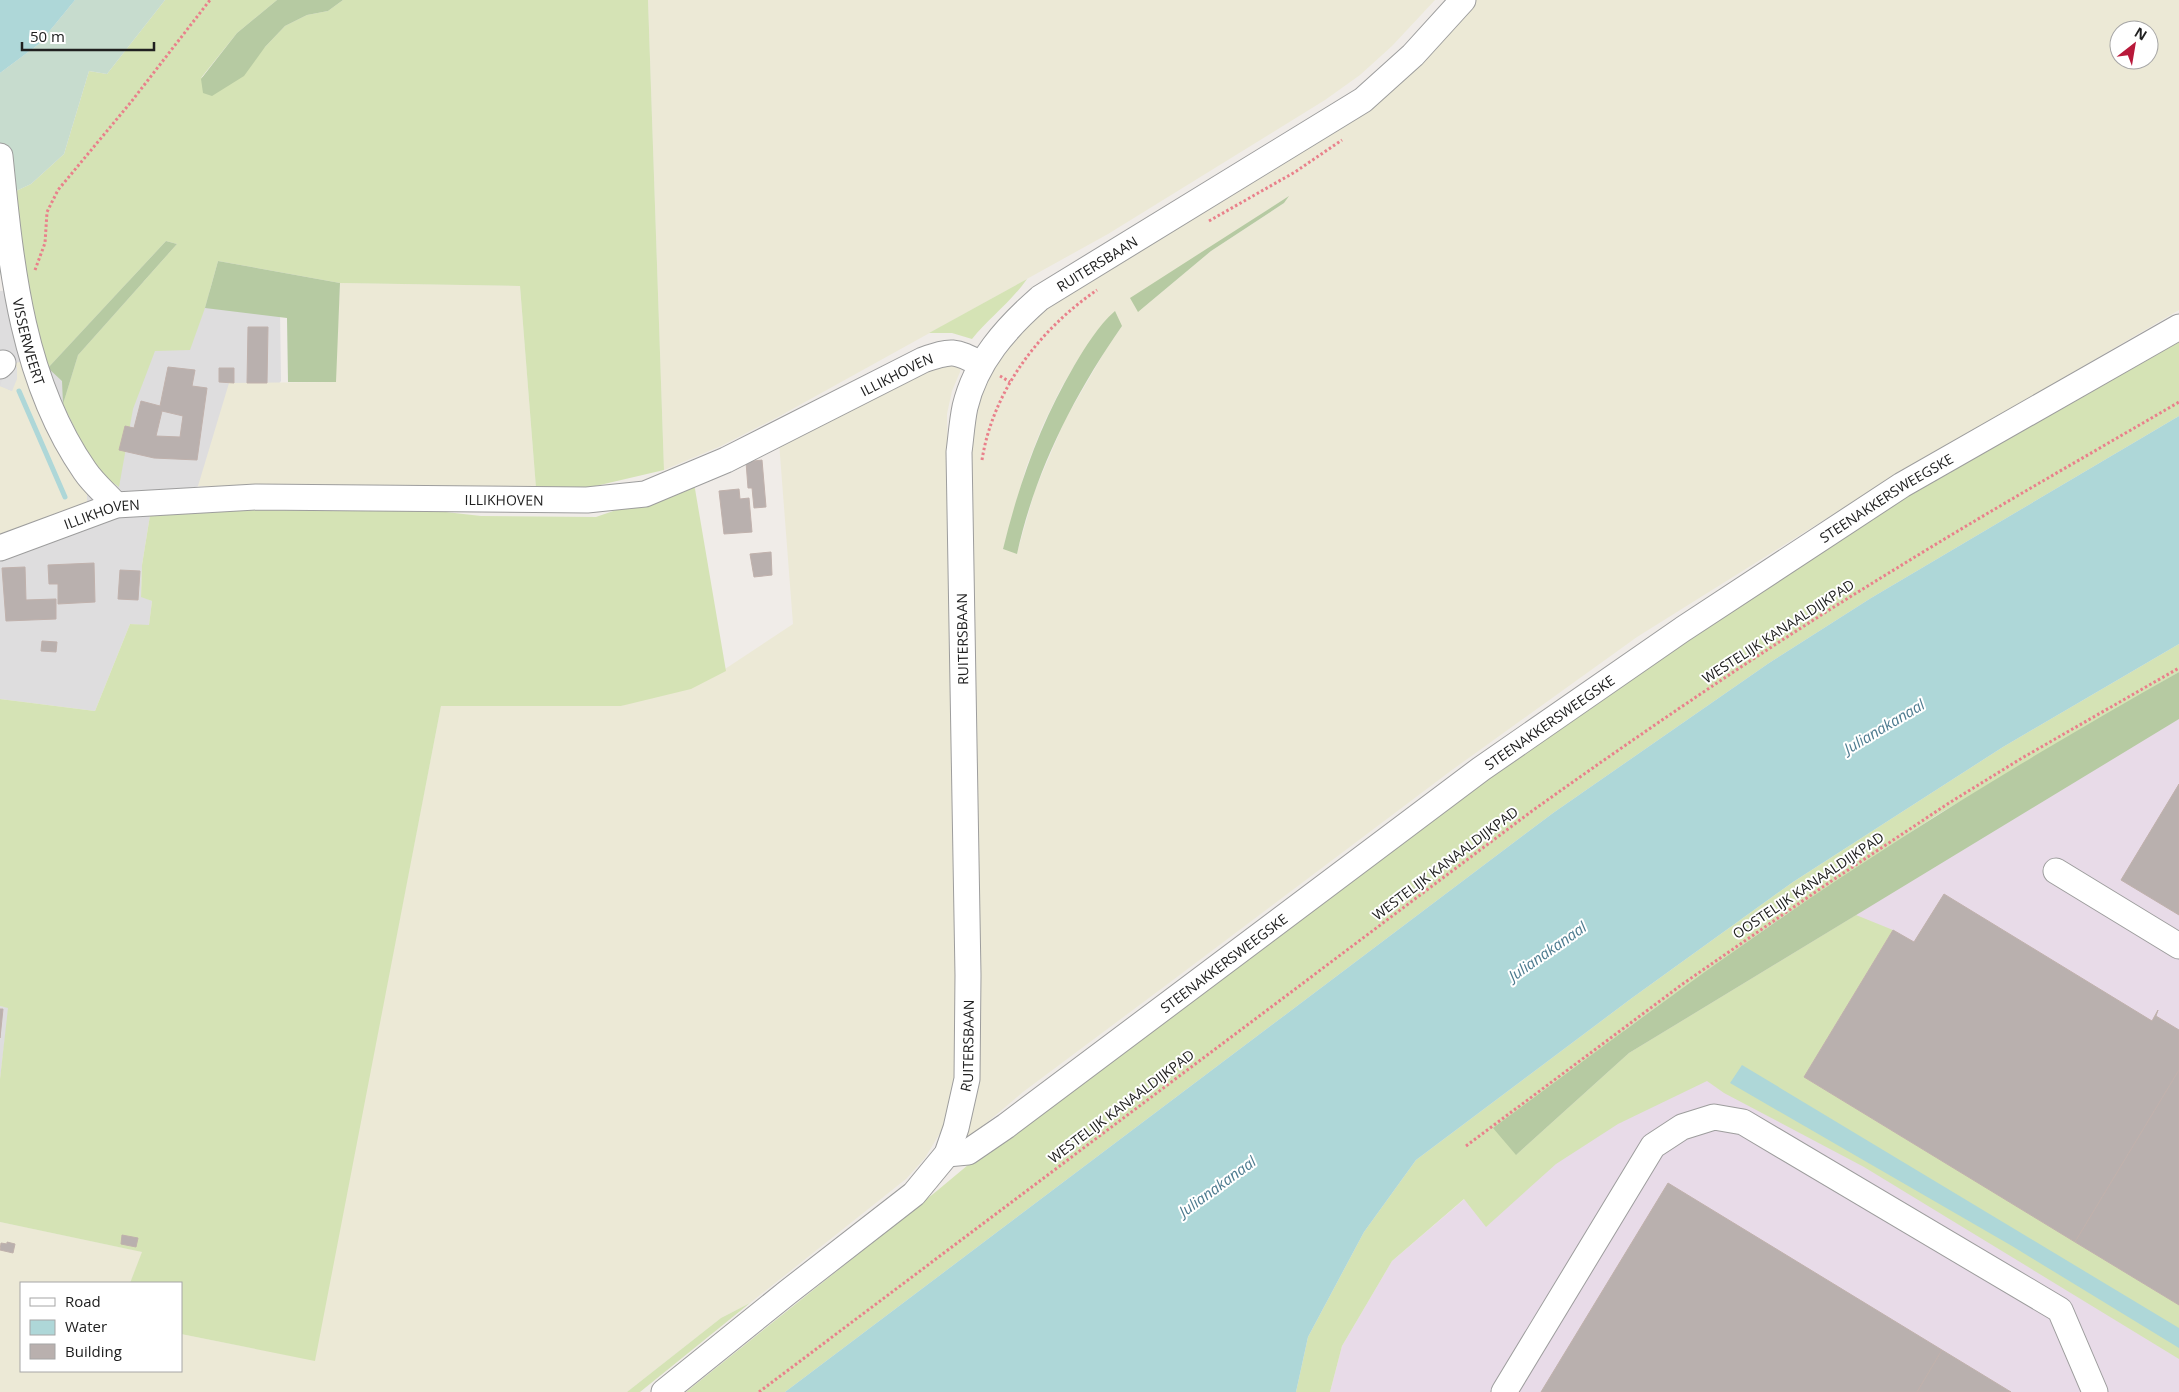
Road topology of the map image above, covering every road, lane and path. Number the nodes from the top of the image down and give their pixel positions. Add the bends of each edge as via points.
1 (210, 0) edge
2 (1463, 0) edge
3 (0, 156) edge
4 (18, 295) junction
5 (2179, 327) edge
6 (981, 364) junction
7 (2179, 402) edge
8 (116, 505) junction
9 (0, 548) edge
10 (2179, 668) edge
11 (2056, 871) dead end
12 (2179, 946) edge
13 (1466, 1146) dead end
14 (947, 1154) junction
15 (664, 1392) edge
16 (759, 1392) edge
17 (1504, 1392) edge
18 (2095, 1392) edge

1 - 4 path via 132,102 58,190 47,212 45,243 37,264
2 - 6 street, RUITERSBAAN via 1413,55 1363,100 1040,298 1010,326
3 - 4 street, VISSERWEERT
4 - 8 street, VISSERWEERT via 30,354 44,396 85,472
5 - 14 street, STEENAKKERSWEEGSKE via 1902,486 1683,629 1482,769 998,1131 968,1152
6 - 8 street, ILLIKHOVEN via 947,352 923,360 726,460 645,494 587,500 256,498
6 - 14 street, RUITERSBAAN via 970,387 959,452 967,1079
7 - 16 path, WESTELIJK KANAALDIJKPAD via 1897,567 1616,751
8 - 9 street, ILLIKHOVEN
10 - 13 path, OOSTELIJK KANAALDIJKPAD via 2022,758 1837,877 1677,989
11 - 12 street
14 - 15 street, RUITERSBAAN via 914,1194
17 - 18 street via 1653,1146 1682,1126 1714,1117 1743,1122 2060,1310

